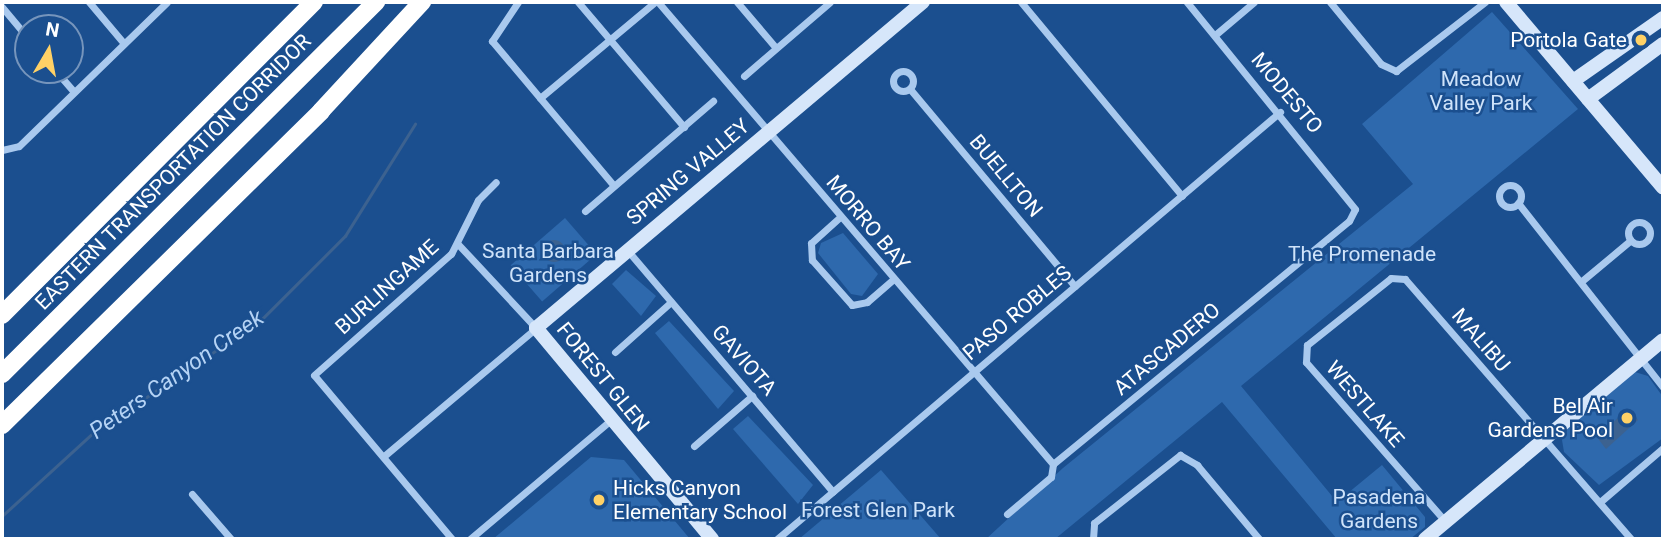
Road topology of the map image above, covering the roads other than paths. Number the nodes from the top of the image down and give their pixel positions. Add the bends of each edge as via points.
1 (89, 2) edge
2 (167, 2) edge
3 (314, 2) edge
4 (376, 2) edge
5 (422, 2) edge
6 (518, 2) edge
7 (578, 2) edge
8 (657, 2) edge
9 (737, 2) edge
10 (830, 2) edge
11 (923, 2) edge
12 (1021, 2) edge
13 (1187, 2) edge
14 (1254, 2) edge
15 (1330, 2) edge
16 (1485, 2) edge
17 (1506, 2) edge
18 (2, 7) edge
19 (1663, 18) edge
20 (14, 21) edge
21 (1215, 35) junction
22 (610, 40) junction
23 (122, 41) junction
24 (1620, 43) junction
25 (1663, 44) edge
26 (776, 48) junction
27 (1634, 62) junction
28 (744, 76) dead end
29 (1573, 81) junction
30 (68, 84) edge
31 (909, 89) dead end
32 (74, 91) junction
33 (540, 99) junction
34 (1588, 99) junction
35 (713, 102) dead end
36 (1280, 112) junction
37 (684, 127) junction
38 (768, 132) junction
39 (5, 151) edge
40 (496, 182) dead end
41 (614, 186) junction
42 (1663, 188) edge
43 (1182, 196) junction
44 (1518, 203) dead end
45 (1354, 209) joint
46 (585, 211) dead end
47 (840, 217) junction
48 (1631, 240) dead end
49 (458, 244) junction
50 (628, 251) junction
51 (893, 279) junction
52 (1583, 281) junction
53 (1075, 286) junction
54 (671, 302) junction
55 (1349, 310) joint
56 (2, 316) edge
57 (536, 328) junction
58 (1663, 340) edge
59 (615, 352) dead end
60 (1640, 360) junction
61 (973, 373) junction
62 (2, 374) edge
63 (1663, 387) edge
64 (752, 396) junction
65 (611, 420) junction
66 (2, 425) edge
67 (1548, 439) junction
68 (694, 446) dead end
69 (1663, 448) edge
70 (384, 456) junction
71 (1053, 464) junction
72 (833, 492) junction
73 (192, 494) dead end
74 (1600, 502) junction
75 (1007, 514) dead end
76 (1445, 521) junction
77 (231, 539) edge
78 (452, 539) edge
79 (470, 539) edge
80 (712, 539) edge
81 (777, 539) edge
82 (1093, 539) edge
83 (1259, 539) edge
84 (1425, 539) edge
85 (1631, 539) edge

1 - 23 street
2 - 23 street
3 - 56 highway, EASTERN TRANSPORTATION CORRIDOR
4 - 62 highway, EASTERN TRANSPORTATION CORRIDOR
5 - 66 highway via 369,64
6 - 33 street via 492,41
7 - 22 street
8 - 22 street
8 - 38 street, MORRO BAY
9 - 26 street
10 - 26 street
11 - 38 street, SPRING VALLEY
12 - 43 street
13 - 21 street, MODESTO
14 - 21 street
15 - 16 street via 1381,64 1396,71
17 - 29 street
18 - 20 street
19 - 24 street
21 - 36 street, MODESTO
22 - 33 street
22 - 37 street
23 - 32 street
24 - 27 street
24 - 29 street
25 - 27 street
26 - 28 street
27 - 34 street
29 - 34 street
30 - 32 street
31 - 53 street, BUELLTON
32 - 39 street
33 - 41 street
34 - 42 street
35 - 37 street
36 - 43 street, PASO ROBLES
36 - 45 street, MODESTO
37 - 41 street
38 - 47 street, MORRO BAY
38 - 50 street, SPRING VALLEY
40 - 49 street, BURLINGAME via 478,200
41 - 46 street
43 - 53 street, PASO ROBLES
44 - 52 street
45 - 71 street, ATASCADERO via 1349,220
47 - 51 street, MORRO BAY
47 - 51 street via 811,243 812,260 829,280 852,305 867,302
48 - 52 street
49 - 57 street, FOREST GLEN
49 - 70 street, BURLINGAME via 314,375
50 - 54 street, GAVIOTA
50 - 57 street, SPRING VALLEY
51 - 61 street, MORRO BAY
52 - 60 street
53 - 61 street, PASO ROBLES
54 - 59 street
54 - 64 street, GAVIOTA
55 - 67 street, MALIBU via 1391,278 1405,279
55 - 76 street, WESTLAKE via 1307,345 1306,362
57 - 65 street, FOREST GLEN
57 - 70 street, SPRING VALLEY
58 - 60 street
60 - 63 street
60 - 67 street
61 - 71 street, MORRO BAY
61 - 72 street, PASO ROBLES
64 - 68 street
64 - 72 street, GAVIOTA
65 - 79 street
65 - 80 street, FOREST GLEN
67 - 74 street, MALIBU
67 - 76 street
69 - 74 street
70 - 78 street
71 - 75 street, ATASCADERO via 1051,477
72 - 81 street, PASO ROBLES
73 - 77 street
74 - 85 street, MALIBU
76 - 84 street
82 - 83 street via 1094,523 1180,455 1197,465

